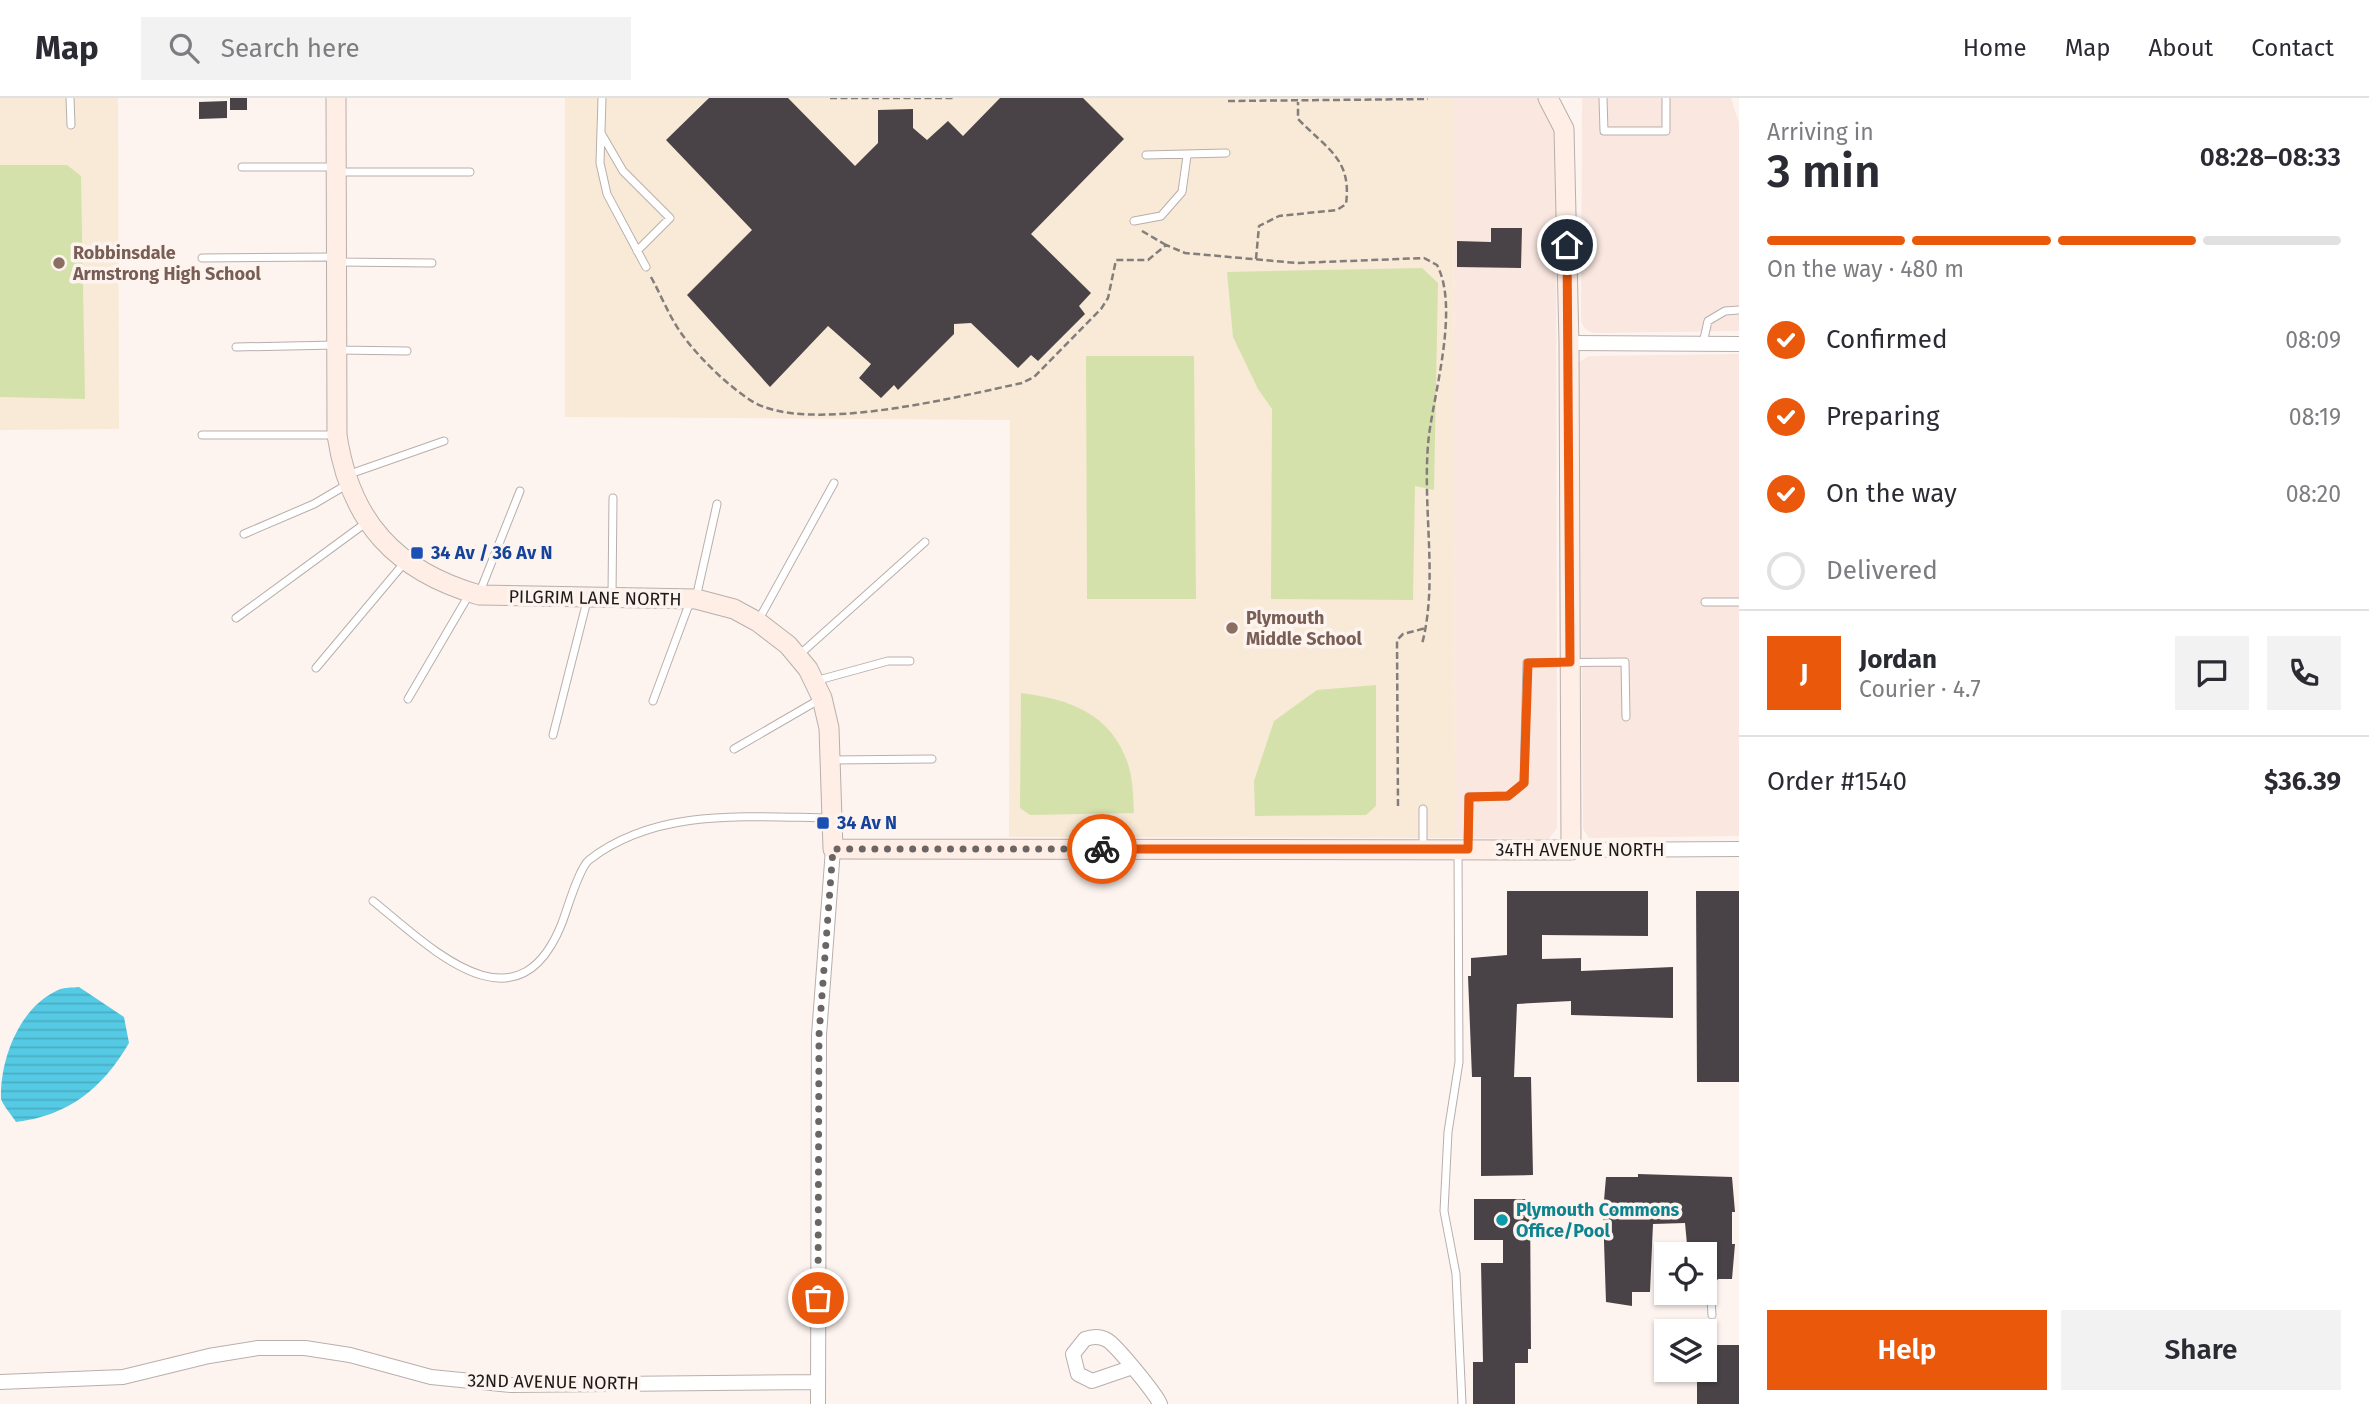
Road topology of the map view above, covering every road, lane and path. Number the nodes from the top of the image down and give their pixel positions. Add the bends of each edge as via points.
1 (71, 98) edge
2 (336, 98) edge
3 (602, 98) edge
4 (830, 98) edge
5 (955, 98) edge
6 (1548, 98) edge
7 (1603, 98) edge
8 (1666, 98) edge
9 (1428, 99) edge
10 (1228, 101) dead end
11 (1298, 102) junction
12 (71, 125) dead end
13 (600, 132) junction
14 (1226, 153) dead end
15 (1146, 155) dead end
16 (1187, 156) junction
17 (242, 167) dead end
18 (337, 170) junction
19 (470, 172) dead end
20 (1134, 221) joint
21 (1166, 245) junction
22 (637, 251) junction
23 (202, 258) dead end
24 (1256, 259) junction
25 (338, 260) junction
26 (432, 262) dead end
27 (646, 267) joint
28 (1739, 310) edge
29 (1569, 343) junction
30 (1703, 343) junction
31 (1739, 344) edge
32 (236, 347) dead end
33 (337, 348) junction
34 (407, 351) dead end
35 (202, 435) dead end
36 (337, 435) junction
37 (444, 441) dead end
38 (348, 479) junction
39 (834, 483) dead end
40 (520, 491) dead end
41 (613, 498) dead end
42 (717, 504) dead end
43 (367, 522) junction
44 (244, 534) dead end
45 (925, 542) dead end
46 (405, 562) junction
47 (475, 594) junction
48 (588, 597) junction
49 (612, 597) junction
50 (693, 599) junction
51 (1739, 601) edge
52 (1704, 602) dead end
53 (236, 618) dead end
54 (758, 622) junction
55 (1426, 628) junction
56 (1422, 644) dead end
57 (797, 657) junction
58 (910, 661) dead end
59 (1570, 662) junction
60 (316, 668) dead end
61 (818, 689) junction
62 (408, 699) dead end
63 (653, 701) dead end
64 (1626, 717) dead end
65 (553, 735) dead end
66 (734, 749) dead end
67 (932, 758) dead end
68 (831, 760) junction
69 (1398, 806) dead end
70 (1423, 809) dead end
71 (832, 818) junction
72 (833, 849) junction
73 (1423, 849) junction
74 (1463, 849) junction
75 (1739, 849) edge
76 (1571, 850) junction
77 (373, 901) dead end
78 (1711, 1305) edge
79 (1712, 1315) dead end
80 (1130, 1368) dead end
81 (0, 1382) edge
82 (818, 1382) junction
83 (818, 1404) edge
84 (1160, 1404) edge
85 (1462, 1404) edge

1 - 12 lane
2 - 18 street, PILGRIM LANE NORTH
3 - 13 lane
4 - 5 path
6 - 29 street via 1564,129
7 - 8 lane via 1604,131 1666,131
9 - 11 path
10 - 11 path
11 - 24 path via 1298,119 1343,163 1349,184 1346,204 1337,210 1279,216 1259,226
13 - 22 lane via 607,194
13 - 22 lane via 623,171 670,218
14 - 16 lane
15 - 16 lane
16 - 20 lane via 1182,192 1161,216
17 - 18 lane
18 - 19 lane
18 - 25 street, PILGRIM LANE NORTH
20 - 21 path via 1145,234
21 - 24 path via 1185,253
21 - 27 path via 1148,260 1116,260 1101,309 1034,377 886,412 783,412 751,401 681,334
22 - 27 lane
23 - 25 lane
24 - 55 path via 1297,263 1424,258 1437,265 1442,275 1444,338 1427,466
25 - 26 lane
25 - 33 street, PILGRIM LANE NORTH
28 - 30 lane via 1725,311 1708,321
29 - 30 street
29 - 59 street
30 - 31 street
32 - 33 lane
33 - 34 lane
33 - 36 street, PILGRIM LANE NORTH
35 - 36 lane
36 - 38 street, PILGRIM LANE NORTH
37 - 38 lane
38 - 43 street, PILGRIM LANE NORTH
38 - 44 lane via 314,503
39 - 54 lane
40 - 47 lane
41 - 49 lane
42 - 50 lane
43 - 46 street, PILGRIM LANE NORTH
43 - 53 lane
45 - 57 lane
46 - 47 street, PILGRIM LANE NORTH via 446,586
46 - 60 lane
47 - 48 street, PILGRIM LANE NORTH
47 - 62 lane
48 - 49 street, PILGRIM LANE NORTH
48 - 65 lane
49 - 50 street, PILGRIM LANE NORTH
50 - 54 street, PILGRIM LANE NORTH via 734,609
50 - 63 lane
51 - 52 lane
54 - 57 street, PILGRIM LANE NORTH
55 - 56 path
55 - 69 path via 1397,640
57 - 61 street, PILGRIM LANE NORTH
58 - 61 lane via 888,661
59 - 64 lane via 1625,662
59 - 74 lane via 1528,663 1524,783 1508,796 1469,797
59 - 76 street
61 - 66 lane
61 - 68 street, PILGRIM LANE NORTH via 829,728
67 - 68 lane
68 - 71 street, PILGRIM LANE NORTH
70 - 73 lane
71 - 72 street, PILGRIM LANE NORTH
71 - 77 lane via 704,817 639,834 614,846 586,862 553,946 535,966 519,975 478,975 456,967
72 - 73 street, 34TH AVENUE NORTH
72 - 82 street, PILGRIM LANE NORTH via 819,1035
73 - 74 street, 34TH AVENUE NORTH
74 - 76 street, 34TH AVENUE NORTH
74 - 85 lane via 1460,1062 1448,1132 1444,1211 1456,1274
75 - 76 street, 34TH AVENUE NORTH
78 - 79 lane
80 - 84 street
81 - 82 street, 32ND AVENUE NORTH via 111,1378 258,1348 305,1348 431,1377 511,1385
82 - 83 street, PILGRIM LANE NORTH

